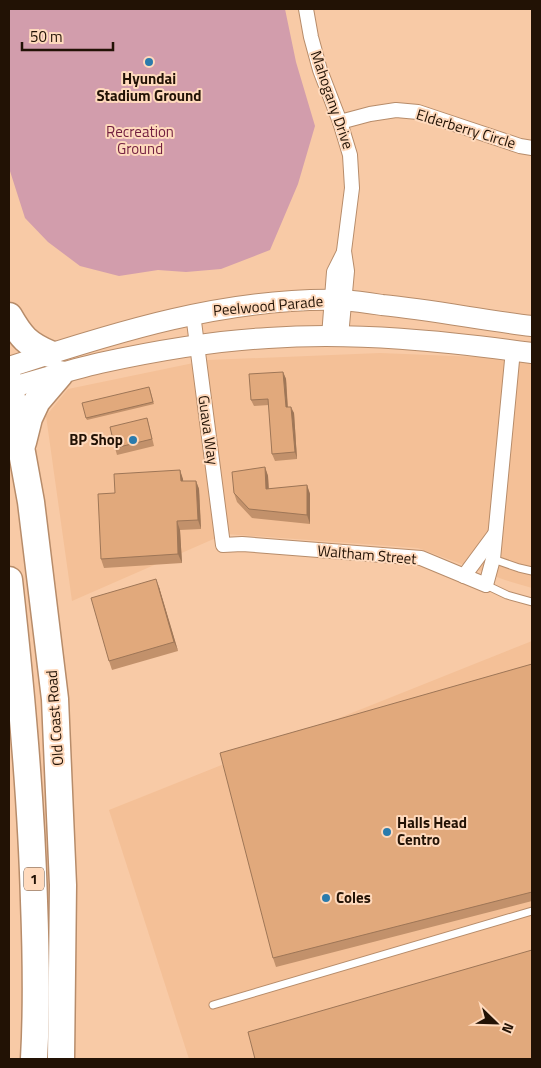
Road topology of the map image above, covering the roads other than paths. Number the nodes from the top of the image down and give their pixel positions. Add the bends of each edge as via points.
1 (306, 9) edge
2 (340, 122) junction
3 (532, 148) edge
4 (337, 300) junction
5 (192, 314) junction
6 (9, 316) edge
7 (532, 326) edge
8 (335, 336) junction
9 (196, 346) junction
10 (522, 351) edge
11 (55, 364) junction
12 (9, 381) edge
13 (21, 448) junction
14 (495, 534) junction
15 (223, 546) joint
16 (493, 559) junction
17 (532, 570) edge
18 (464, 576) junction
19 (9, 580) edge
20 (486, 585) junction
21 (532, 602) edge
22 (532, 911) edge
23 (213, 1005) dead end
24 (34, 1059) edge
25 (61, 1059) edge

1 - 2 street, Mahogany Drive via 320,70
2 - 3 street, Elderberry Circle via 396,110 418,112
2 - 4 street, Mahogany Drive via 350,155 352,188 344,251 334,272
4 - 5 street, Peelwood Parade via 261,304
4 - 7 street, Peelwood Parade
4 - 8 street, Mahogany Drive
5 - 9 street, Guava Way
5 - 11 street, Peelwood Parade via 94,340
6 - 11 highway via 24,340
8 - 9 street, Peelwood Parade via 268,338
8 - 10 street, Peelwood Parade
9 - 11 street, Peelwood Parade via 100,363
9 - 15 street, Guava Way
10 - 14 street
11 - 12 street, Peelwood Parade
11 - 13 highway via 29,418
12 - 13 highway, Old Coast Road / 1
13 - 25 highway, Old Coast Road / 1 via 31,502 55,699 63,885
14 - 16 street
14 - 18 street
15 - 18 street, Waltham Street via 242,544 421,558
16 - 17 lane
16 - 20 street
18 - 20 street, Waltham Street
19 - 24 highway, Old Coast Road / 1 via 22,699 33,861 36,955
20 - 21 lane, Waltham Street
22 - 23 lane

